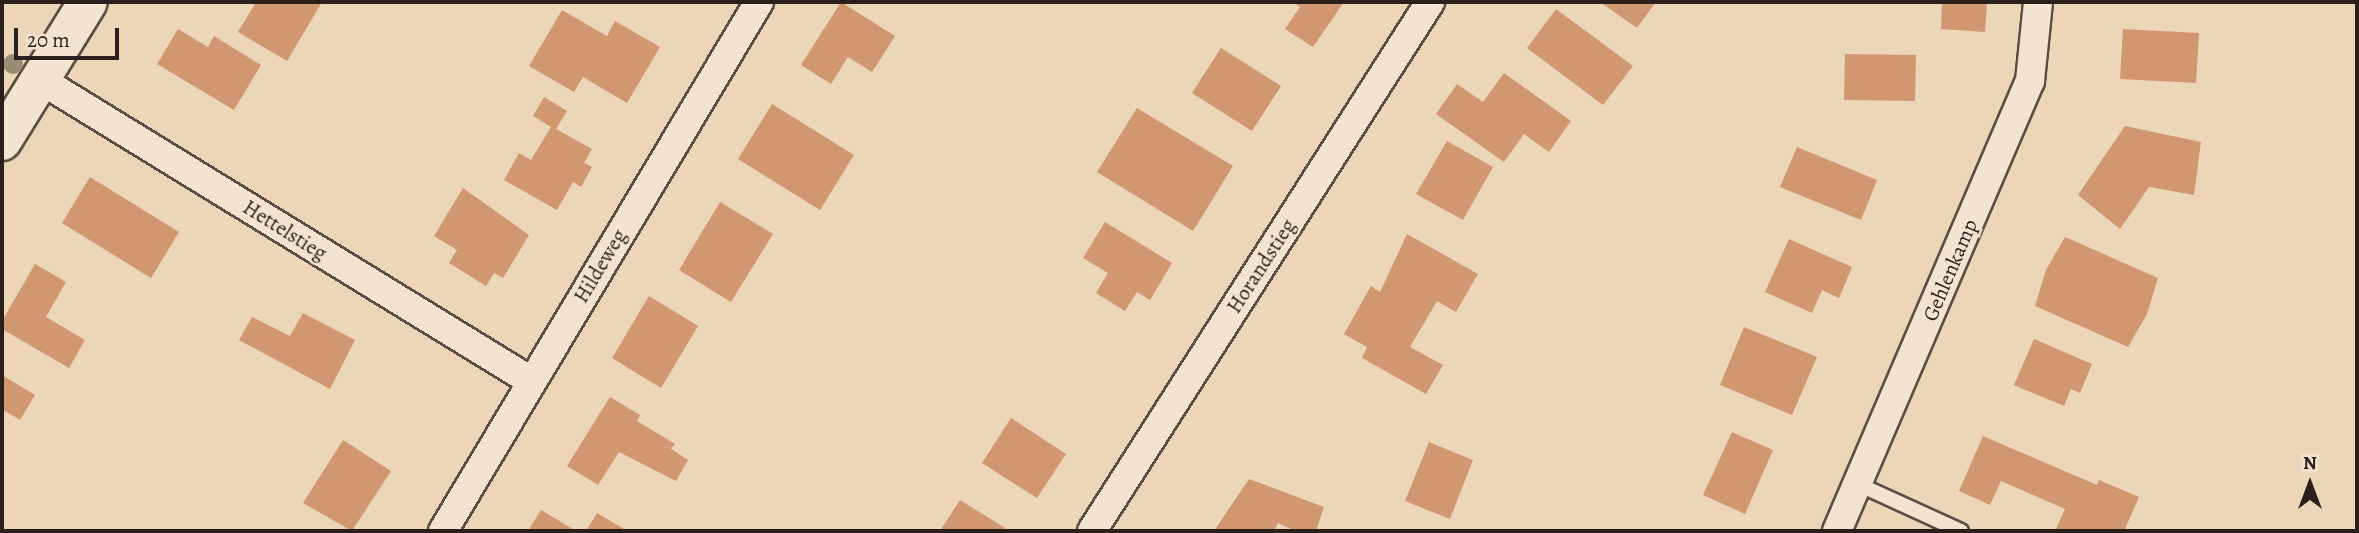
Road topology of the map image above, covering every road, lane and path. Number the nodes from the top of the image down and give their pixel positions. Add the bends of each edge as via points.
1 (88, 2) edge
2 (759, 2) edge
3 (1430, 2) edge
4 (2038, 2) edge
5 (39, 79) junction
6 (2, 141) edge
7 (531, 381) junction
8 (1860, 485) junction
9 (443, 531) edge
10 (1092, 531) edge
11 (1837, 531) edge
12 (1961, 531) edge

1 - 5 street
2 - 7 street, Hildeweg
3 - 10 street, Horandstieg
4 - 8 street, Gehlenkamp via 2030,81
5 - 6 street
5 - 7 street, Hettelstieg
7 - 9 street, Hildeweg
8 - 11 street, Gehlenkamp
8 - 12 lane

